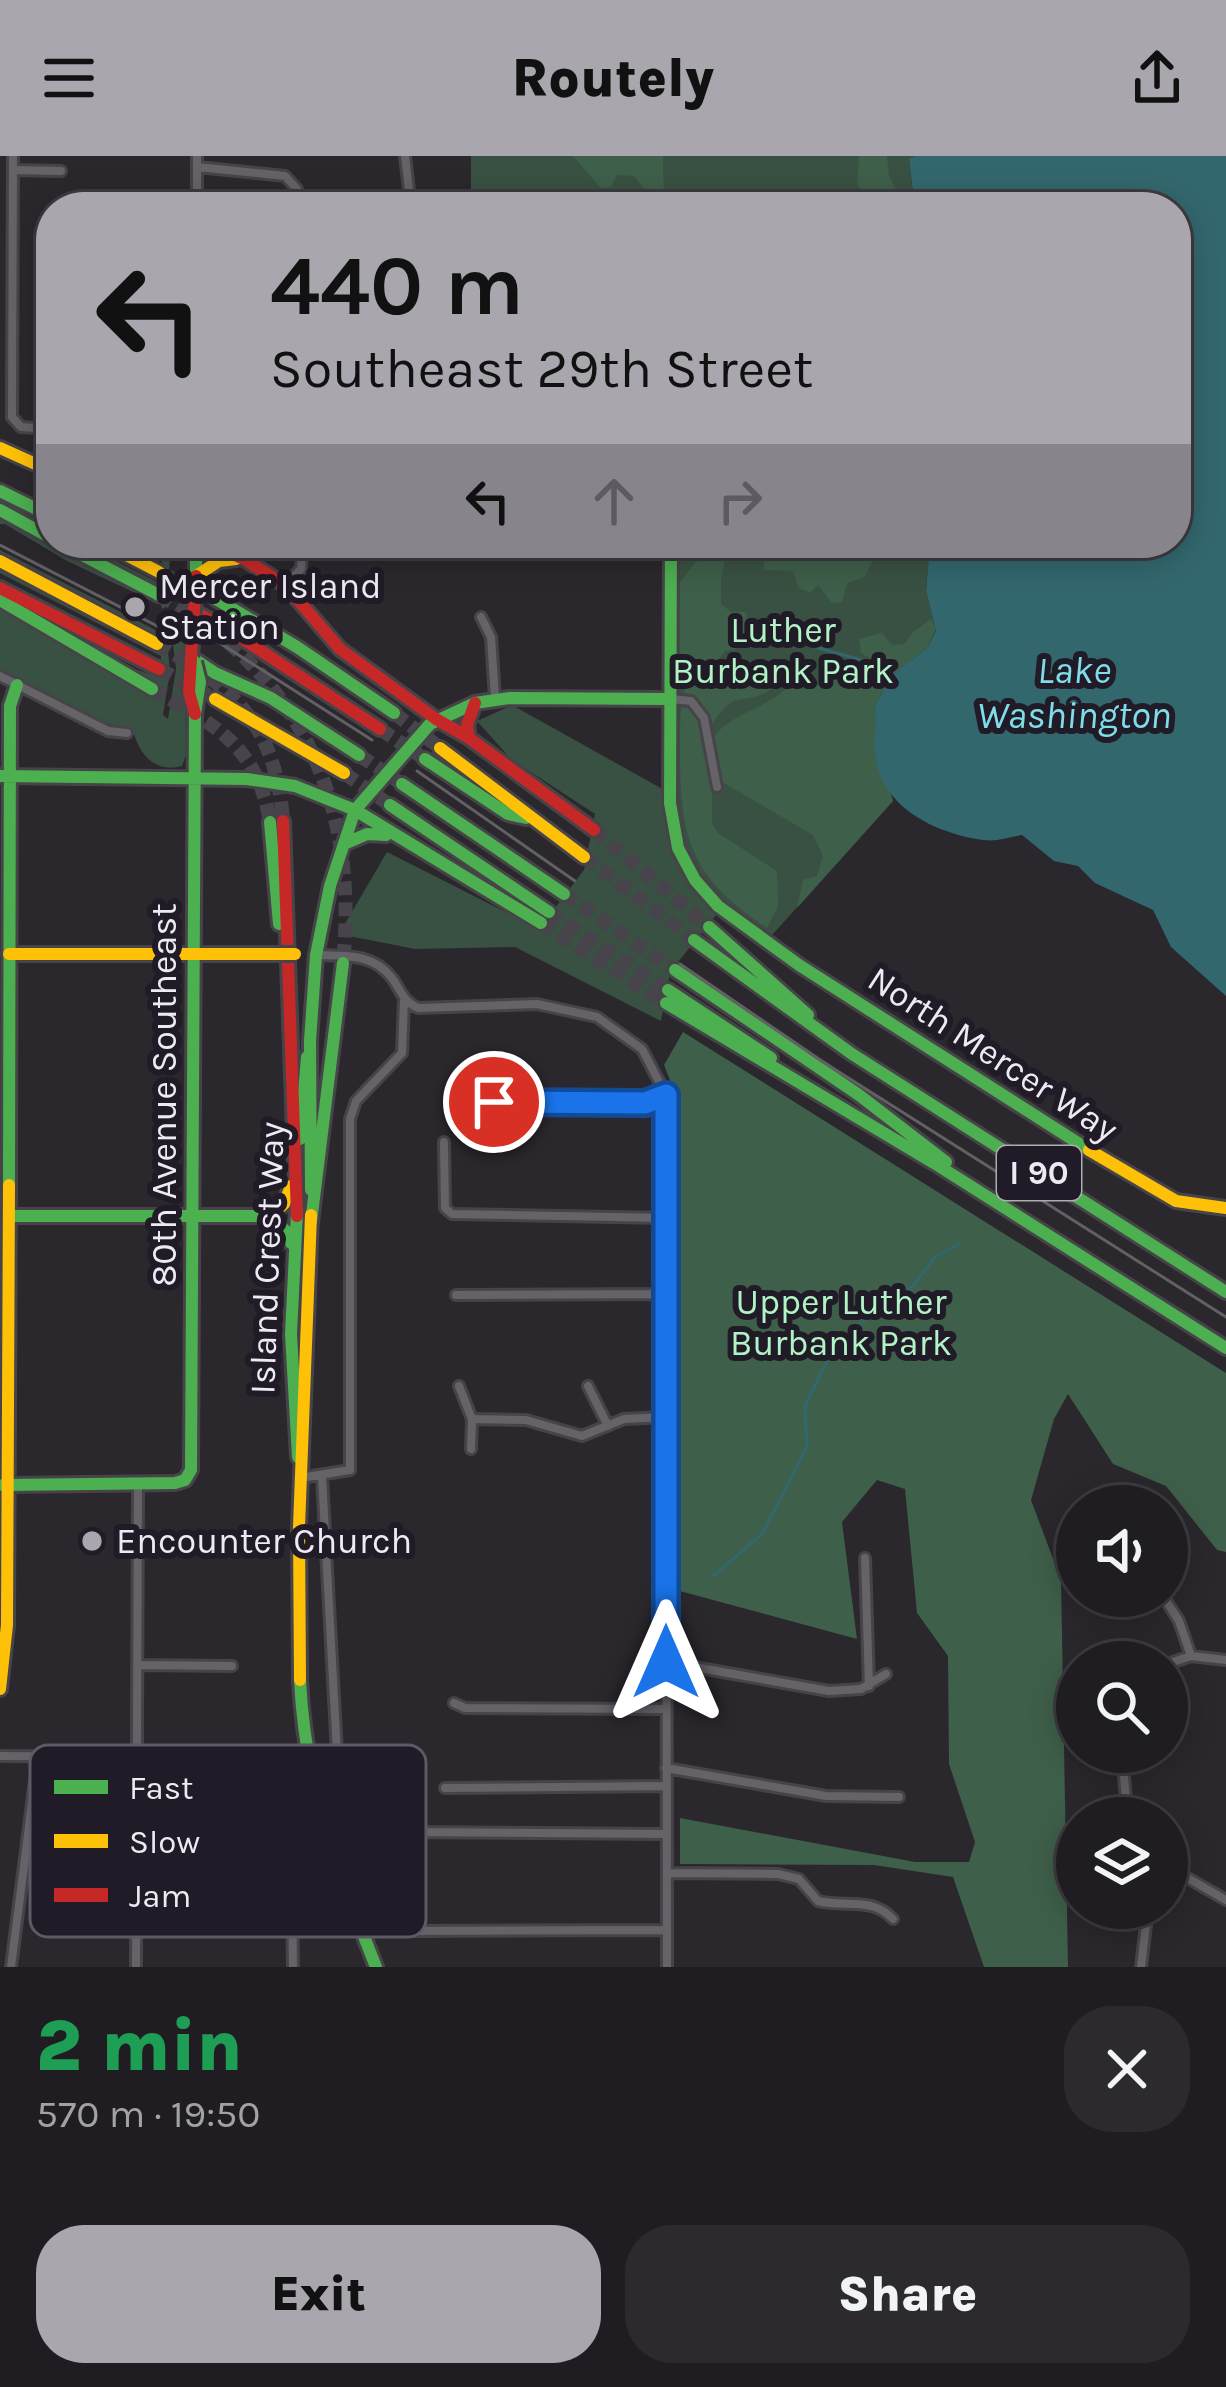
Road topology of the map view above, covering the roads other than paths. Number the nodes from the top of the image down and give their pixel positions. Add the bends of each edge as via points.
1 (13, 156) edge
2 (240, 156) edge
3 (405, 156) edge
4 (197, 161) edge
5 (224, 167) junction
6 (13, 170) junction
7 (62, 171) dead end
8 (197, 192) edge
9 (297, 192) edge
10 (409, 192) edge
11 (36, 427) edge
12 (0, 448) edge
13 (36, 464) edge
14 (0, 490) edge
15 (36, 508) edge
16 (0, 510) edge
17 (36, 530) edge
18 (88, 558) edge
19 (132, 558) edge
20 (196, 558) edge
21 (302, 558) edge
22 (671, 558) edge
23 (244, 559) joint
24 (0, 561) edge
25 (159, 572) tunnel mouth
26 (196, 576) junction
27 (285, 585) junction
28 (0, 588) edge
29 (159, 595) tunnel mouth
30 (216, 599) tunnel mouth
31 (0, 600) edge
32 (195, 612) junction
33 (482, 617) dead end
34 (158, 644) tunnel mouth
35 (194, 659) junction
36 (159, 669) tunnel mouth
37 (0, 676) edge
38 (16, 685) junction
39 (152, 688) tunnel mouth
40 (495, 698) junction
41 (215, 699) tunnel mouth
42 (669, 699) junction
43 (475, 703) junction
44 (394, 713) tunnel mouth
45 (436, 719) junction
46 (380, 729) tunnel mouth
47 (127, 733) dead end
48 (469, 738) junction
49 (440, 748) tunnel mouth
50 (359, 755) tunnel mouth
51 (425, 759) tunnel mouth
52 (344, 773) tunnel mouth
53 (5, 776) edge
54 (195, 777) junction
55 (403, 784) tunnel mouth
56 (717, 787) dead end
57 (390, 806) tunnel mouth
58 (355, 810) junction
59 (531, 819) junction
60 (276, 822) tunnel mouth
61 (594, 830) tunnel mouth
62 (391, 835) junction
63 (344, 844) junction
64 (584, 857) tunnel mouth
65 (564, 894) tunnel mouth
66 (709, 927) tunnel mouth
67 (694, 940) tunnel mouth
68 (9, 954) junction
69 (194, 954) junction
70 (316, 955) junction
71 (343, 963) tunnel mouth
72 (675, 970) tunnel mouth
73 (667, 996) tunnel mouth
74 (404, 1000) junction
75 (310, 1041) junction
76 (852, 1054) junction
77 (493, 1084) dead end
78 (666, 1095) junction
79 (4, 1120) edge
80 (444, 1142) dead end
81 (293, 1175) junction
82 (1226, 1208) edge
83 (1012, 1212) junction
84 (9, 1216) junction
85 (194, 1216) junction
86 (270, 1216) junction
87 (297, 1216) junction
88 (665, 1218) junction
89 (311, 1222) junction
90 (292, 1248) junction
91 (1226, 1292) edge
92 (456, 1294) dead end
93 (665, 1294) junction
94 (1226, 1348) edge
95 (459, 1387) dead end
96 (588, 1387) dead end
97 (665, 1417) junction
98 (472, 1419) junction
99 (608, 1426) junction
100 (471, 1449) dead end
101 (322, 1477) junction
102 (300, 1478) junction
103 (3, 1485) edge
104 (138, 1486) junction
105 (865, 1558) dead end
106 (1176, 1617) edge
107 (1191, 1656) junction
108 (1188, 1657) edge
109 (1226, 1660) edge
110 (666, 1662) junction
111 (137, 1665) junction
112 (232, 1666) dead end
113 (886, 1673) dead end
114 (869, 1686) junction
115 (0, 1689) edge
116 (454, 1703) dead end
117 (666, 1709) junction
118 (137, 1745) edge
119 (306, 1745) edge
120 (337, 1745) edge
121 (666, 1768) junction
122 (667, 1786) junction
123 (445, 1788) dead end
124 (899, 1797) dead end
125 (30, 1816) edge
126 (426, 1832) edge
127 (667, 1834) junction
128 (667, 1873) junction
129 (1188, 1879) edge
130 (1226, 1900) edge
131 (892, 1919) dead end
132 (1146, 1929) edge
133 (667, 1930) junction
134 (426, 1931) edge
135 (364, 1937) edge
136 (10, 1967) edge
137 (376, 1967) edge
138 (667, 1967) edge
139 (1141, 1967) edge

1 - 6 street
2 - 5 street
3 - 10 street
4 - 5 street
4 - 8 street
5 - 9 street via 291,180
6 - 7 street
6 - 11 street via 12,418
12 - 13 main road
14 - 15 main road
16 - 17 main road
18 - 29 main road
19 - 25 main road
20 - 26 main road, 80th Avenue Southeast
21 - 27 street
22 - 42 main road, North Mercer Way
23 - 26 main road via 219,561
23 - 27 main road
24 - 34 main road
26 - 32 main road, 80th Avenue Southeast, bridge
27 - 45 main road via 340,649
28 - 36 main road
30 - 44 main road
31 - 39 main road
32 - 35 main road, 80th Avenue Southeast, bridge
32 - 46 main road
33 - 40 street
35 - 50 main road
35 - 54 main road, 80th Avenue Southeast, bridge via 188,698
37 - 38 street
38 - 47 street
38 - 53 main road
40 - 42 main road
40 - 43 main road
41 - 52 main road
42 - 56 street via 691,701 704,718
42 - 82 main road, North Mercer Way via 678,848 704,893 1140,1183 1176,1202
43 - 45 main road
43 - 48 main road
45 - 48 main road
45 - 58 main road
48 - 61 main road
49 - 59 main road
51 - 59 main road via 508,814
53 - 54 main road
53 - 68 main road
54 - 58 main road via 284,784
54 - 69 main road, 80th Avenue Southeast
55 - 65 main road
57 - 62 main road via 545,917
58 - 62 main road
58 - 63 main road, Island Crest Way
59 - 64 main road
60 - 81 main road
62 - 63 main road
63 - 70 main road, Island Crest Way
66 - 76 main road
67 - 76 main road, I 90
68 - 69 main road
68 - 79 main road
69 - 70 main road, bridge
69 - 85 main road, 80th Avenue Southeast
70 - 74 street via 377,964
70 - 75 main road, Island Crest Way
71 - 89 main road
72 - 83 main road
73 - 83 main road, I 90
74 - 78 street via 418,1008 553,1006 611,1024 642,1049
74 - 101 street via 402,1053 356,1101 350,1119 350,1470
75 - 87 main road, Island Crest Way
75 - 89 main road, Island Crest Way
76 - 91 main road, I 90
77 - 78 street via 494,1102 645,1103
78 - 88 street
79 - 84 main road
80 - 88 street via 445,1208 452,1214
81 - 86 main road via 289,1196
81 - 87 main road
83 - 94 main road, I 90
84 - 85 main road
84 - 103 main road
85 - 86 main road
85 - 104 main road, 80th Avenue Southeast via 190,1475
86 - 90 main road
87 - 90 main road, Island Crest Way
88 - 93 street
89 - 102 main road, Island Crest Way
90 - 102 main road, Island Crest Way
92 - 93 street
93 - 97 street
95 - 98 street
96 - 99 street
97 - 99 street
97 - 110 street
98 - 99 street via 526,1420 582,1436
98 - 100 street
101 - 102 street
101 - 120 street
102 - 119 main road, Island Crest Way via 297,1634
103 - 104 main road
103 - 115 main road via 8,1625
104 - 111 street
105 - 114 street
106 - 107 street
107 - 108 street
107 - 109 street
110 - 114 street via 829,1691
110 - 117 street
111 - 112 street
111 - 118 street
113 - 114 street
116 - 117 street
117 - 121 street
121 - 122 street
121 - 124 street via 826,1796
122 - 123 street
122 - 127 street
125 - 136 street
126 - 127 street
127 - 128 street
128 - 131 street via 778,1874 799,1879 818,1901 869,1903
128 - 133 street
129 - 130 street
132 - 139 street
133 - 134 street
133 - 138 street
135 - 137 main road, Island Crest Way

